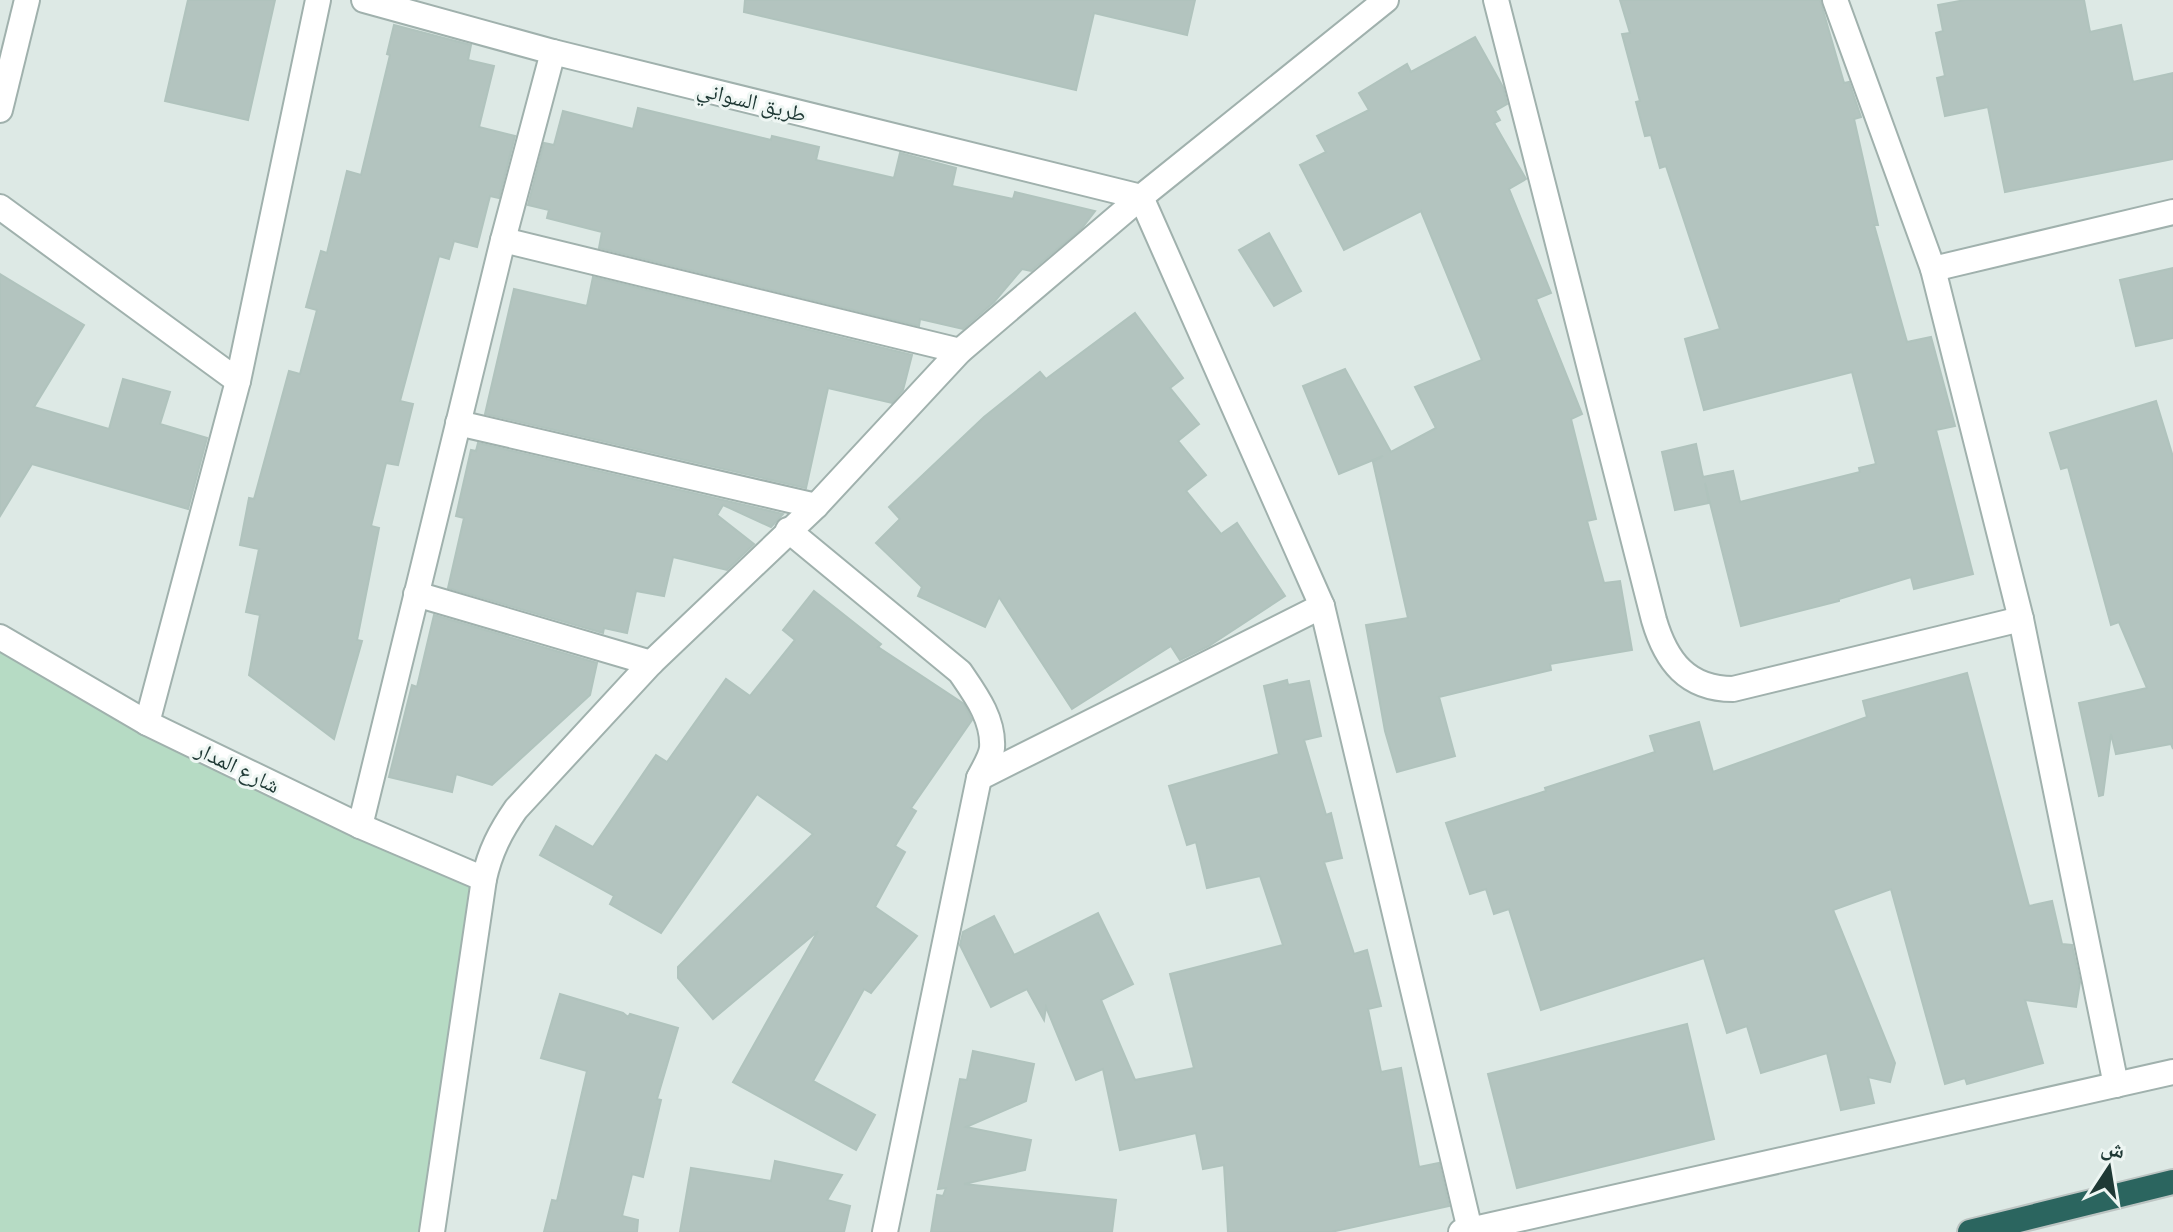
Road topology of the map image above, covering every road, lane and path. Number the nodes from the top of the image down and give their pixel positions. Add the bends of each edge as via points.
1 (27, 0) edge
2 (318, 0) edge
3 (364, 0) edge
4 (1386, 0) edge
5 (1496, 0) edge
6 (1835, 0) edge
7 (553, 52) junction
8 (0, 110) edge
9 (1141, 197) junction
10 (0, 207) edge
11 (2173, 212) edge
12 (503, 240) junction
13 (1933, 269) junction
14 (960, 351) junction
15 (238, 381) junction
16 (458, 423) junction
17 (816, 506) junction
18 (788, 530) junction
19 (416, 594) junction
20 (1322, 606) junction
21 (2021, 619) junction
22 (0, 637) edge
23 (651, 663) junction
24 (147, 723) junction
25 (979, 778) junction
26 (360, 826) junction
27 (484, 879) junction
28 (2173, 1072) edge
29 (2116, 1085) junction
30 (2173, 1182) edge
31 (1466, 1231) edge
32 (432, 1232) edge
33 (885, 1232) edge
34 (1970, 1232) edge

1 - 8 street
2 - 15 street
3 - 7 street, طريق السواني
4 - 9 street
5 - 21 street via 1654,620 1663,648 1678,667 1701,684 1733,689
6 - 13 street
7 - 9 street, طريق السواني
7 - 12 street
9 - 14 street
9 - 20 street
10 - 15 street
11 - 13 street
12 - 14 street
12 - 16 street
13 - 21 street
14 - 17 street
15 - 24 street
16 - 17 street
16 - 19 street
17 - 18 street
18 - 23 street
18 - 25 street via 960,672 978,698 991,736 992,751
19 - 23 street
19 - 26 street
20 - 25 street
20 - 31 street
21 - 29 street
22 - 24 street, شارع المدار
23 - 27 street via 516,809 500,831
24 - 26 street, شارع المدار
25 - 33 street
26 - 27 street, شارع المدار
27 - 32 street
28 - 29 street
29 - 31 street
30 - 34 highway

